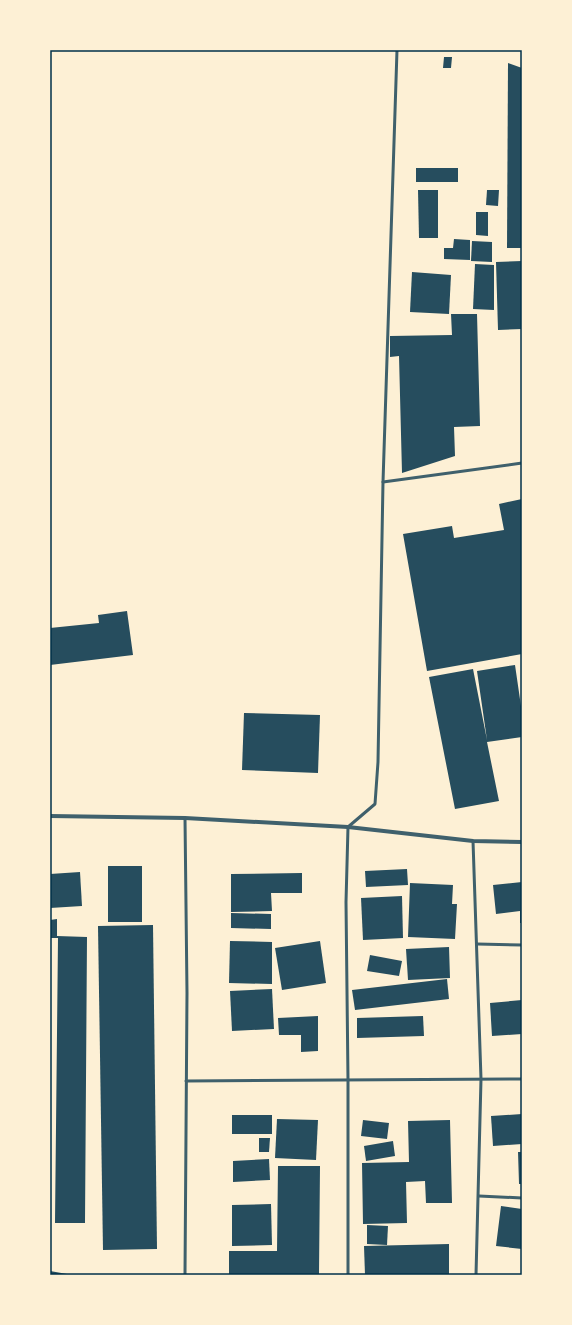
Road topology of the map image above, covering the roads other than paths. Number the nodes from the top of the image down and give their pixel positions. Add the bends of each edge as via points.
1 (397, 50) edge
2 (522, 463) edge
3 (383, 482) junction
4 (50, 816) edge
5 (186, 818) junction
6 (348, 827) junction
7 (473, 841) junction
8 (522, 842) edge
9 (477, 944) junction
10 (522, 945) edge
11 (481, 1079) junction
12 (522, 1079) edge
13 (348, 1080) junction
14 (186, 1081) junction
15 (479, 1196) junction
16 (522, 1198) edge
17 (185, 1275) edge
18 (348, 1275) edge
19 (476, 1275) edge

1 - 3 lane
2 - 3 lane
3 - 6 lane via 378,762 374,804
4 - 5 street
5 - 6 street
5 - 14 lane
6 - 7 street
6 - 13 lane
7 - 8 street
7 - 9 lane
9 - 10 lane
9 - 11 lane
11 - 12 lane
11 - 13 lane
11 - 15 lane
13 - 14 lane
13 - 18 lane
14 - 17 lane
15 - 16 lane
15 - 19 lane

